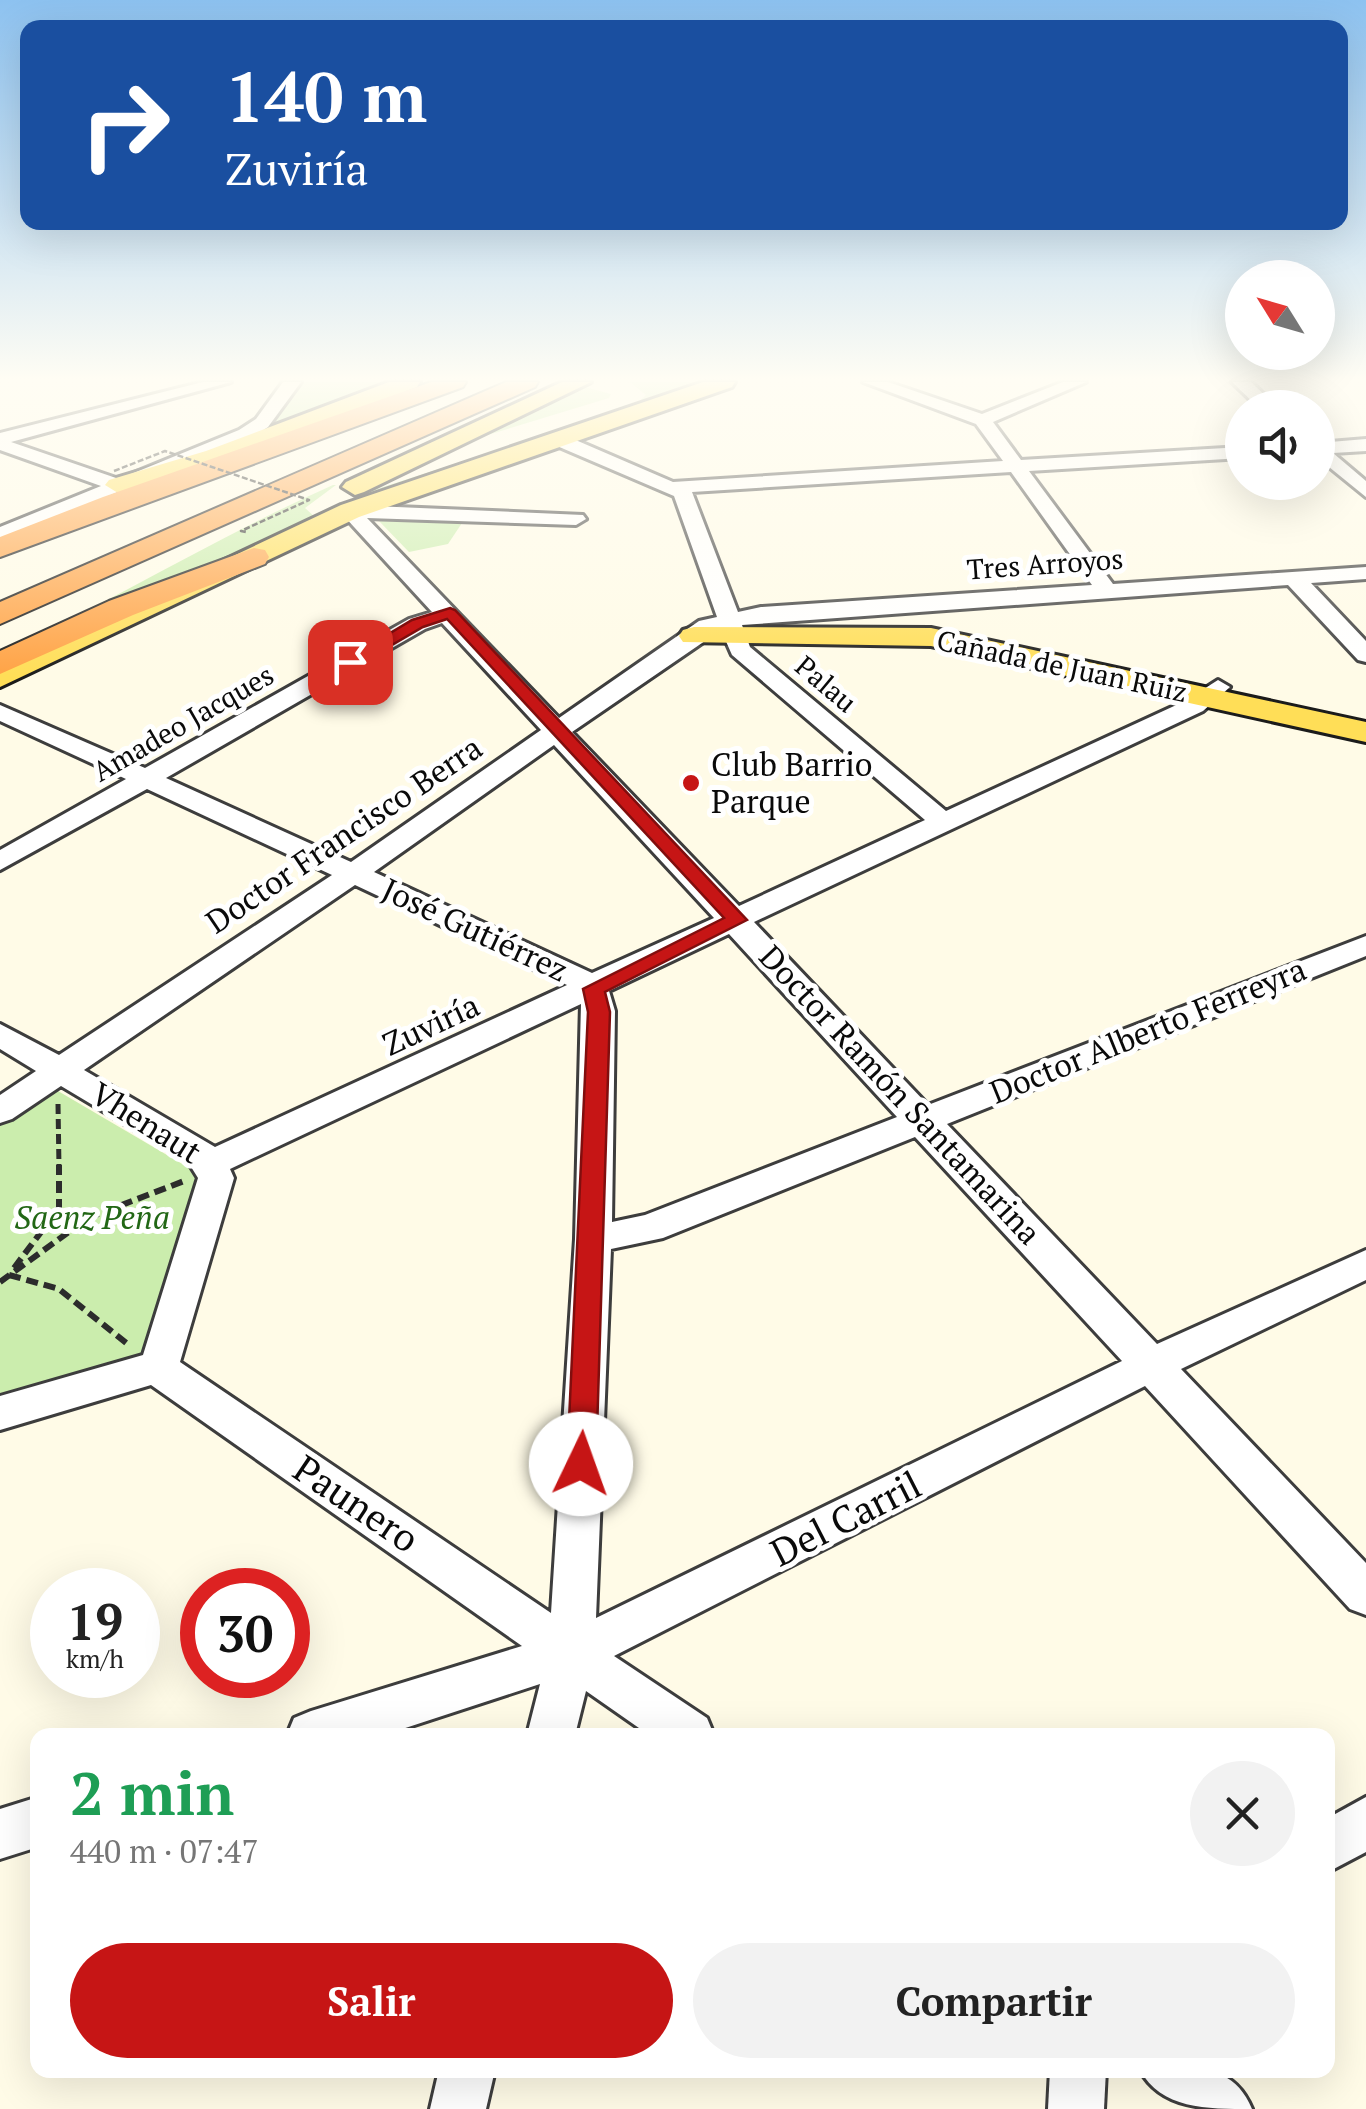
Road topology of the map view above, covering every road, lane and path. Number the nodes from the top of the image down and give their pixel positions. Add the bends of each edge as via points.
1 (111, 480) edge
2 (182, 480) edge
3 (192, 480) edge
4 (242, 480) edge
5 (251, 480) edge
6 (303, 480) edge
7 (319, 480) edge
8 (375, 480) edge
9 (405, 480) edge
10 (416, 480) edge
11 (658, 480) edge
12 (776, 480) edge
13 (1025, 480) edge
14 (674, 487) junction
15 (350, 500) junction
16 (576, 519) dead end
17 (0, 534) edge
18 (250, 545) junction
19 (0, 548) edge
20 (0, 562) edge
21 (1366, 574) edge
22 (1294, 578) junction
23 (0, 584) edge
24 (1107, 590) junction
25 (450, 613) junction
26 (0, 614) edge
27 (911, 615) junction
28 (732, 628) junction
29 (694, 636) joint
30 (0, 644) edge
31 (1366, 655) edge
32 (0, 664) edge
33 (0, 678) edge
34 (1212, 692) junction
35 (0, 712) edge
36 (1366, 720) edge
37 (558, 730) junction
38 (1366, 732) edge
39 (147, 778) junction
40 (942, 822) junction
41 (0, 862) edge
42 (354, 872) junction
43 (736, 920) junction
44 (1366, 945) edge
45 (594, 989) junction
46 (0, 1035) edge
47 (60, 1070) junction
48 (0, 1111) edge
49 (924, 1120) junction
50 (211, 1164) junction
51 (593, 1239) junction
52 (1366, 1264) edge
53 (9, 1274) junction
54 (0, 1280) edge
55 (1152, 1365) junction
56 (156, 1367) junction
57 (0, 1413) edge
58 (1366, 1594) edge
59 (572, 1652) junction
60 (333, 1728) edge
61 (553, 1728) edge
62 (680, 1728) edge
63 (1366, 1822) edge
64 (1335, 1842) edge
65 (465, 2078) edge
66 (1078, 2078) edge
67 (1179, 2078) edge
68 (458, 2109) edge
69 (1076, 2109) edge
70 (1224, 2109) edge

1 - 17 street
2 - 19 highway
3 - 20 highway
4 - 23 highway
5 - 18 path, bridge via 309,500 241,531
6 - 26 highway
7 - 30 highway
8 - 15 main road
9 - 15 main road
10 - 15 main road
11 - 14 street
12 - 14 street
13 - 24 street
14 - 28 street via 683,494
15 - 16 street
15 - 18 main road
15 - 25 street, Doctor Ramón Santamarina
18 - 32 highway
18 - 33 main road
21 - 22 street, Tres Arroyos
22 - 24 street, Tres Arroyos
22 - 31 street
24 - 27 street, Tres Arroyos
25 - 37 street, Doctor Ramón Santamarina
25 - 39 street, Amadeo Jacques via 417,624
27 - 28 main road, Cañada de Juan Ruiz
27 - 34 main road, Cañada de Juan Ruiz
28 - 29 main road, Cañada de Juan Ruiz
28 - 34 main road, Cañada de Juan Ruiz via 931,637
28 - 40 street, Palau via 740,650
29 - 37 street, Doctor Francisco Berra
34 - 36 main road, Cañada de Juan Ruiz
34 - 38 main road, Cañada de Juan Ruiz
34 - 40 street, Zuviría
35 - 39 street, José Gutiérrez
37 - 42 street, Doctor Francisco Berra
37 - 43 street, Doctor Ramón Santamarina
39 - 41 street, Amadeo Jacques
39 - 42 street, José Gutiérrez
40 - 43 street, Zuviría
42 - 45 street, José Gutiérrez
42 - 47 street, Doctor Francisco Berra
43 - 45 street, Zuviría
43 - 49 street, Doctor Ramón Santamarina
44 - 49 street, Doctor Alberto Ferreyra
45 - 50 street, Zuviría
45 - 51 street, José Gutiérrez via 599,1012
46 - 47 street, Vhenaut
47 - 48 street, Doctor Francisco Berra
47 - 50 street, Vhenaut
47 - 53 path via 59,1208
49 - 51 street, Doctor Alberto Ferreyra via 650,1228
49 - 55 street, Doctor Ramón Santamarina
50 - 53 path via 201,1175 88,1218
50 - 56 street, Vhenaut via 216,1178
51 - 59 street, José Gutiérrez
52 - 55 street, Del Carril
53 - 54 path
53 - 56 path via 60,1289
55 - 58 street, Doctor Ramón Santamarina
55 - 59 street, Del Carril
56 - 57 street
56 - 59 street, Paunero
59 - 60 street, Del Carril
59 - 61 street, José Gutiérrez
59 - 62 street, Paunero
63 - 64 street
65 - 68 street
66 - 69 street
67 - 70 street

